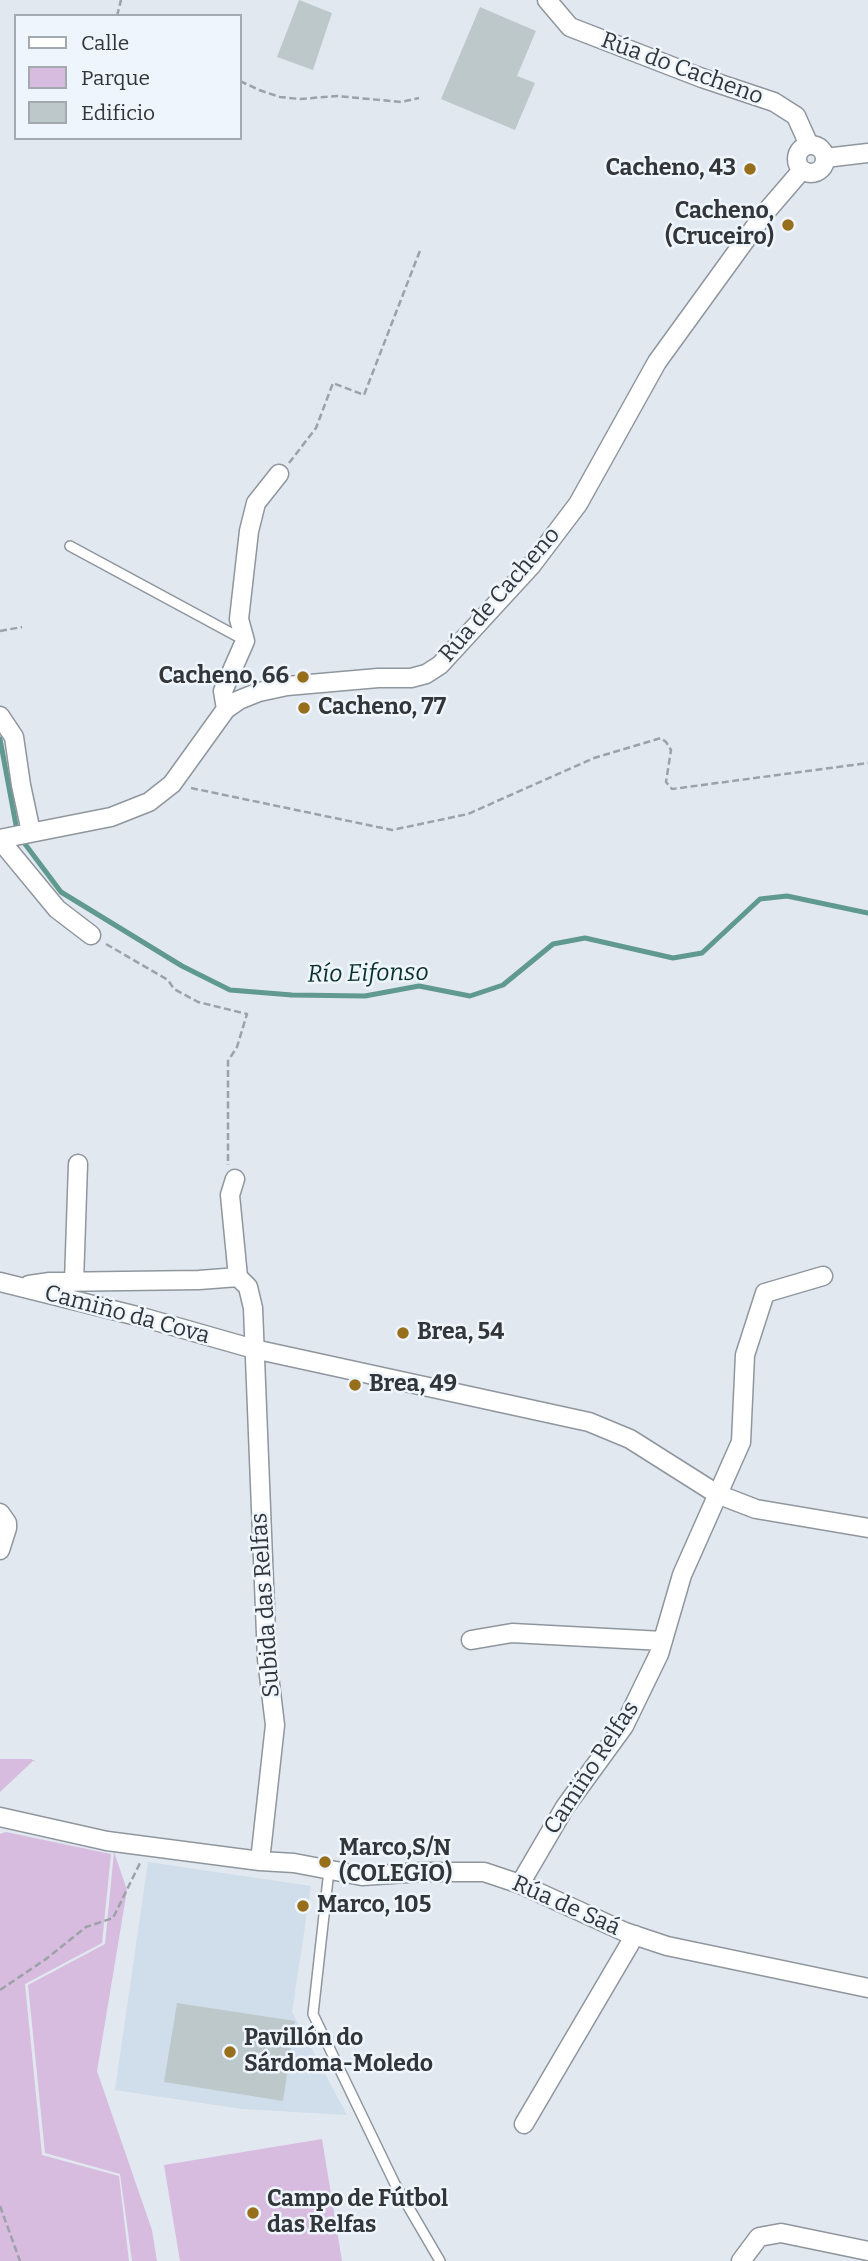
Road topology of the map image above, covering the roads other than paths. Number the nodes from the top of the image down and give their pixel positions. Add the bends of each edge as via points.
1 (547, 0) edge
2 (809, 145) junction
3 (868, 153) edge
4 (825, 158) junction
5 (802, 170) junction
6 (279, 474) road end
7 (70, 546) dead end
8 (245, 641) junction
9 (226, 709) junction
10 (0, 716) edge
11 (28, 833) junction
12 (0, 839) edge
13 (91, 936) road end
14 (78, 1164) dead end
15 (236, 1180) road end
16 (823, 1276) dead end
17 (238, 1277) junction
18 (0, 1282) edge
19 (74, 1282) junction
20 (18, 1287) junction
21 (254, 1349) junction
22 (717, 1494) junction
23 (0, 1513) edge
24 (868, 1528) edge
25 (0, 1549) edge
26 (471, 1640) dead end
27 (663, 1641) junction
28 (0, 1817) edge
29 (260, 1861) junction
30 (329, 1870) junction
31 (520, 1884) junction
32 (635, 1935) junction
33 (868, 1988) edge
34 (524, 2124) dead end
35 (868, 2251) edge
36 (440, 2261) edge
37 (741, 2261) edge

1 - 2 street, Rúa do Cacheno via 570,27 774,102 796,116
2 - 4 street via 817,146
2 - 5 street via 798,155
3 - 4 street
4 - 5 street via 817,171
5 - 9 street, Rúa de Cacheno via 765,213 657,362 578,504 531,566 440,665 411,678 287,686 259,692
6 - 8 street via 256,503 249,531 239,619
7 - 8 lane
8 - 9 street via 223,691
9 - 11 street, Rúa de Cacheno via 172,783 149,802 111,817
10 - 11 street via 14,737
11 - 12 street, Rúa de Cacheno
12 - 13 street via 57,909
14 - 19 street
15 - 17 street via 230,1195
16 - 22 street, Camiño Relfas via 765,1293 745,1355 741,1442
17 - 19 street
17 - 21 street, Subida das Relfas via 248,1287 253,1308
18 - 20 street, Camiño da Cova
19 - 20 street
20 - 21 street, Camiño da Cova
21 - 22 street, Camiño da Cova via 589,1422 630,1439
21 - 29 street, Subida das Relfas via 267,1659 275,1725
22 - 24 street, Camiño da Cova via 756,1509
22 - 27 street, Camiño Relfas via 682,1575
23 - 25 street via 7,1528
26 - 27 street via 512,1633
27 - 31 street, Camiño Relfas via 624,1726 565,1807
28 - 29 street, Rúa de Saá via 107,1841
29 - 30 street, Rúa de Saá
30 - 31 street, Rúa de Saá via 362,1876 484,1871
30 - 36 lane via 313,2014 395,2184
31 - 32 street, Rúa de Saá
32 - 33 street, Rúa de Saá via 667,1946
32 - 34 street
35 - 37 street via 781,2234 759,2237

